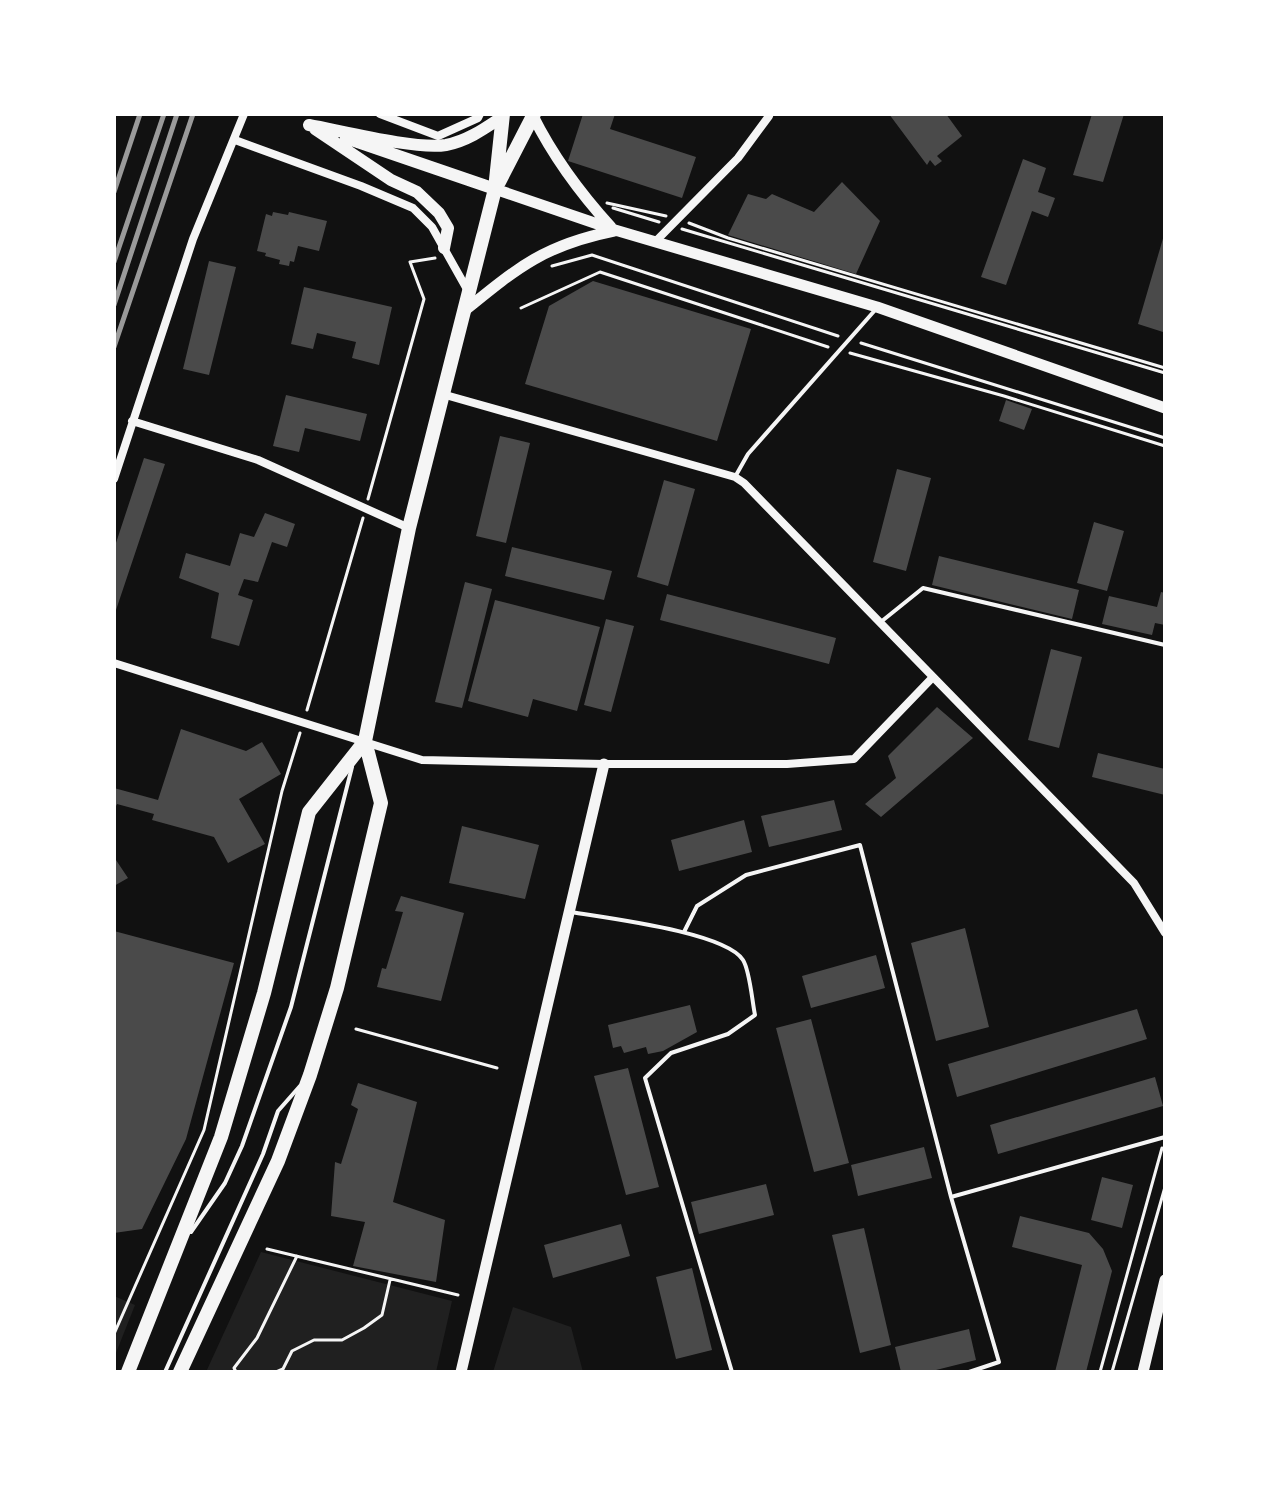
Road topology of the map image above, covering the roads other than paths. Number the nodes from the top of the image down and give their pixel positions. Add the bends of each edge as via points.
1 (244, 114) edge
2 (380, 114) edge
3 (480, 114) edge
4 (502, 115) edge
5 (534, 115) edge
6 (768, 115) edge
7 (309, 125) junction
8 (235, 140) junction
9 (495, 189) junction
10 (615, 230) junction
11 (655, 242) junction
12 (446, 251) junction
13 (468, 291) junction
14 (877, 307) junction
15 (462, 312) junction
16 (442, 394) junction
17 (1165, 408) edge
18 (132, 421) junction
19 (735, 477) junction
20 (114, 479) edge
21 (409, 528) junction
22 (881, 622) junction
23 (1165, 645) edge
24 (114, 663) edge
25 (933, 677) junction
26 (360, 747) junction
27 (604, 764) junction
28 (569, 912) junction
29 (684, 932) junction
30 (1165, 933) edge
31 (310, 1075) junction
32 (1165, 1138) edge
33 (951, 1197) junction
34 (175, 1254) junction
35 (1165, 1280) edge
36 (128, 1372) edge
37 (165, 1372) edge
38 (180, 1372) edge
39 (461, 1372) edge
40 (732, 1372) edge
41 (969, 1372) edge
42 (1143, 1372) edge

1 - 8 street
2 - 3 street via 438,136
4 - 7 main road via 473,136 444,145
4 - 9 main road
5 - 9 main road
5 - 10 street via 562,168
6 - 11 street via 738,158
7 - 9 main road
7 - 12 main road via 417,192 448,228
8 - 12 street via 413,208
8 - 18 street via 193,239
9 - 10 street
9 - 13 main road
10 - 11 street
10 - 15 street via 544,252
11 - 14 street
12 - 13 street
13 - 15 main road
14 - 17 street
14 - 19 lane via 748,454
15 - 16 main road
16 - 19 street
16 - 21 main road
18 - 20 street
18 - 21 street via 258,460
19 - 22 street
21 - 26 main road
22 - 23 lane via 923,588
22 - 25 street
24 - 26 street
25 - 27 street via 854,759
25 - 30 street via 1134,883
26 - 27 street via 422,760
26 - 31 main road via 381,803 337,988
26 - 34 lane via 291,1007 242,1146 225,1183
26 - 34 main road via 309,812 221,1137
27 - 28 street
28 - 29 lane
28 - 39 street
29 - 33 lane via 697,906 746,875 860,845
29 - 40 lane via 733,950 744,961 755,1015 728,1034 671,1053 645,1078
31 - 37 lane via 278,1111
31 - 38 main road via 278,1161
32 - 33 lane
33 - 41 lane via 999,1362
34 - 36 main road
35 - 42 street

